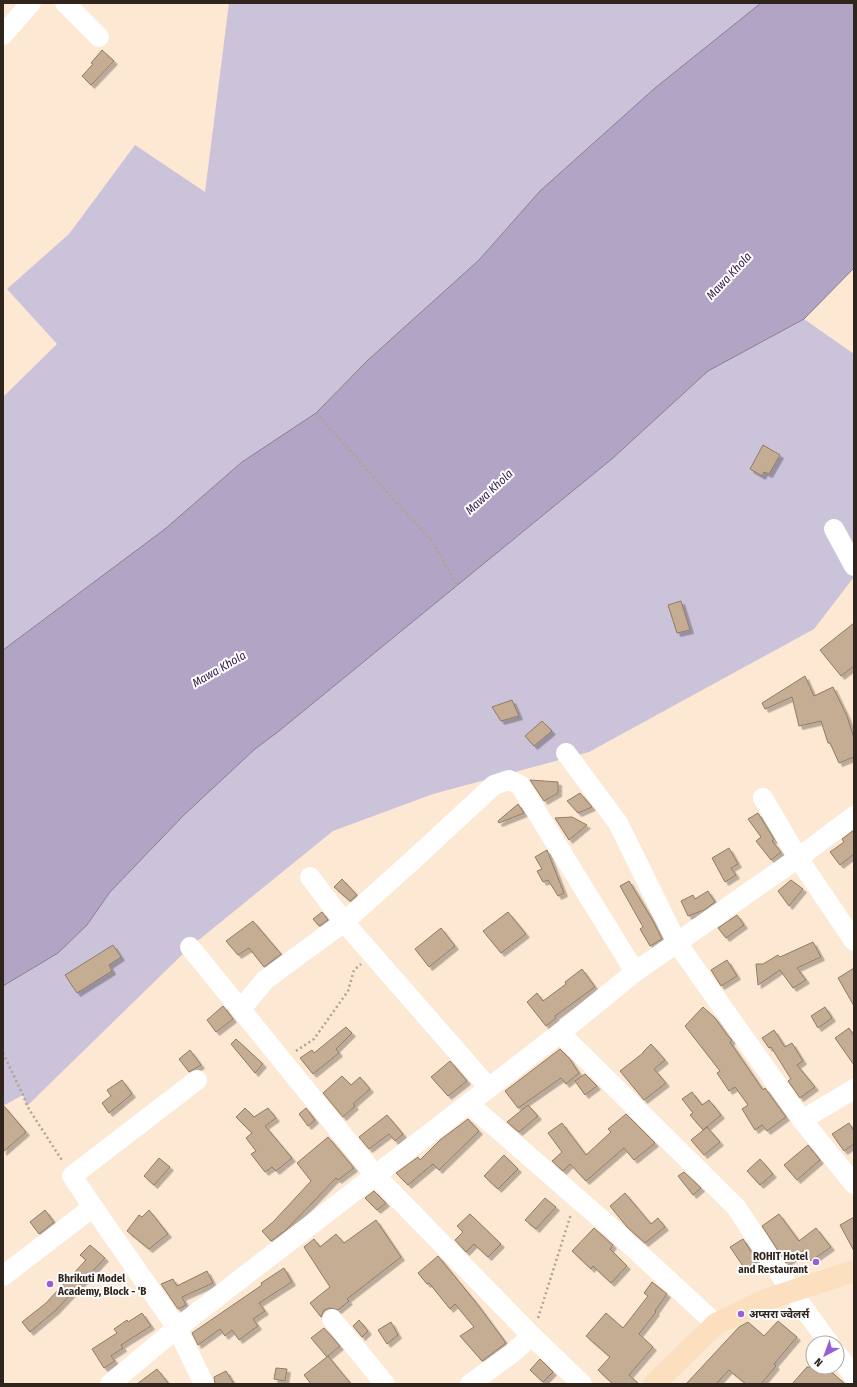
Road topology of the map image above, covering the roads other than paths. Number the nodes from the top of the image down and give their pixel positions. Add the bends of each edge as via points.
1 (31, 3) edge
2 (65, 3) edge
3 (3, 35) edge
4 (99, 37) dead end
5 (834, 529) dead end
6 (854, 566) edge
7 (566, 753) dead end
8 (763, 798) dead end
9 (854, 816) edge
10 (798, 858) junction
11 (310, 877) dead end
12 (344, 922) junction
13 (854, 941) edge
14 (677, 943) junction
15 (190, 947) dead end
16 (635, 972) junction
17 (241, 1010) junction
18 (560, 1034) junction
19 (197, 1080) dead end
20 (489, 1088) junction
21 (854, 1089) edge
22 (469, 1104) junction
23 (802, 1120) junction
24 (376, 1176) junction
25 (854, 1184) edge
26 (92, 1207) junction
27 (854, 1271) edge
28 (3, 1276) edge
29 (792, 1292) junction
30 (332, 1319) dead end
31 (716, 1324) junction
32 (177, 1328) junction
33 (823, 1335) edge
34 (532, 1336) junction
35 (845, 1364) edge
36 (854, 1376) edge
37 (110, 1384) edge
38 (204, 1384) edge
39 (385, 1384) edge
40 (470, 1384) edge
41 (582, 1384) edge
42 (654, 1384) edge

1 - 3 street
2 - 4 street
5 - 6 street
7 - 14 street via 618,823
8 - 10 street
9 - 10 street
10 - 13 street
10 - 14 street
11 - 12 street
12 - 16 street via 494,785 509,780 520,785
12 - 17 street via 265,980
12 - 20 street
14 - 16 street
14 - 23 street
15 - 17 street
16 - 18 street
17 - 24 street
18 - 20 street
18 - 29 street via 736,1207
19 - 26 street via 72,1176
20 - 22 street
21 - 23 street
22 - 24 street
22 - 31 street
23 - 25 street
24 - 32 street
24 - 34 street
26 - 28 street
26 - 32 street
27 - 29 main road
29 - 31 main road via 768,1299
29 - 33 street
30 - 39 street
31 - 42 main road
32 - 37 street
32 - 38 street
34 - 40 street
34 - 41 street
35 - 36 street

